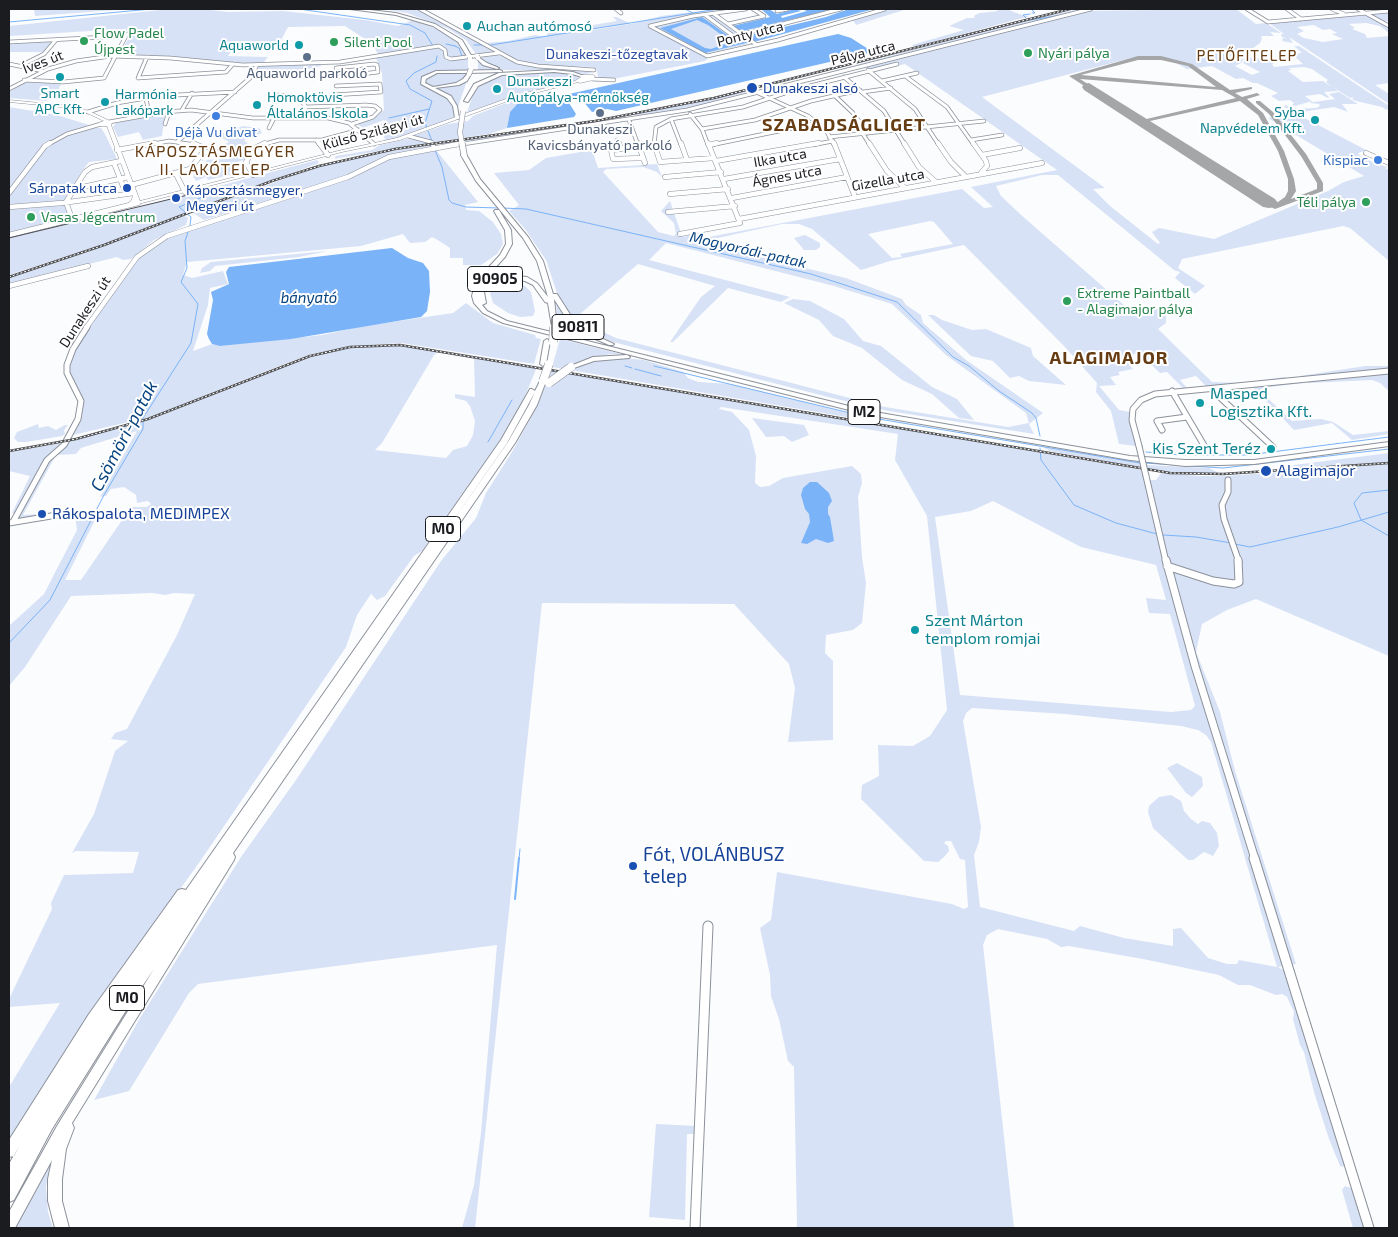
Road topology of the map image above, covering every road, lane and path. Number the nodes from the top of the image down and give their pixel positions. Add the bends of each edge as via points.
1 (352, 9) edge
2 (368, 9) edge
3 (420, 9) edge
4 (616, 9) edge
5 (746, 9) edge
6 (753, 9) edge
7 (788, 9) edge
8 (841, 9) edge
9 (885, 9) edge
10 (1091, 9) edge
11 (1247, 9) edge
12 (1287, 9) edge
13 (1332, 9) edge
14 (1358, 9) edge
15 (1389, 11) edge
16 (777, 12) dead end
17 (621, 13) dead end
18 (1369, 13) junction
19 (714, 14) junction
20 (705, 15) junction
21 (1347, 15) junction
22 (1302, 19) junction
23 (728, 24) junction
24 (1389, 26) edge
25 (742, 34) junction
26 (735, 36) junction
27 (56, 40) junction
28 (740, 41) dead end
29 (9, 42) edge
30 (757, 45) junction
31 (496, 53) junction
32 (116, 56) junction
33 (147, 57) junction
34 (473, 58) junction
35 (9, 64) edge
36 (232, 64) junction
37 (897, 64) dead end
38 (22, 65) junction
39 (257, 65) dead end
40 (861, 66) junction
41 (535, 70) junction
42 (43, 71) junction
43 (869, 71) junction
44 (472, 72) junction
45 (917, 73) dead end
46 (587, 76) junction
47 (904, 76) junction
48 (337, 77) junction
49 (844, 77) junction
50 (24, 80) junction
51 (612, 80) dead end
52 (882, 81) junction
53 (423, 84) junction
54 (336, 86) junction
55 (891, 88) junction
56 (9, 89) edge
57 (862, 91) junction
58 (234, 92) junction
59 (756, 92) junction
60 (192, 93) junction
61 (276, 95) dead end
62 (333, 95) junction
63 (834, 95) junction
64 (306, 96) dead end
65 (146, 98) junction
66 (769, 98) junction
67 (300, 99) junction
68 (9, 100) edge
69 (466, 101) junction
70 (328, 105) junction
71 (306, 107) junction
72 (791, 108) junction
73 (182, 110) junction
74 (686, 110) junction
75 (88, 112) junction
76 (169, 112) junction
77 (213, 112) junction
78 (459, 113) junction
79 (149, 115) junction
80 (692, 116) junction
81 (274, 118) junction
82 (301, 118) junction
83 (671, 120) junction
84 (984, 121) dead end
85 (630, 122) junction
86 (105, 123) junction
87 (818, 123) junction
88 (165, 124) dead end
89 (352, 124) junction
90 (960, 125) junction
91 (927, 126) junction
92 (270, 128) dead end
93 (702, 129) junction
94 (896, 129) junction
95 (359, 130) junction
96 (866, 134) junction
97 (1002, 134) dead end
98 (411, 137) junction
99 (831, 139) junction
100 (316, 140) junction
101 (617, 140) dead end
102 (971, 140) junction
103 (178, 141) junction
104 (163, 142) junction
105 (374, 144) junction
106 (433, 145) junction
107 (452, 145) junction
108 (709, 145) junction
109 (638, 147) junction
110 (1020, 148) dead end
111 (621, 149) junction
112 (117, 150) junction
113 (167, 150) dead end
114 (413, 151) junction
115 (204, 152) junction
116 (252, 152) junction
117 (1366, 154) dead end
118 (328, 155) junction
119 (462, 155) junction
120 (982, 156) junction
121 (839, 159) junction
122 (687, 160) junction
123 (715, 160) junction
124 (121, 161) junction
125 (114, 163) junction
126 (1042, 163) dead end
127 (1389, 163) edge
128 (721, 172) junction
129 (176, 174) junction
130 (980, 174) junction
131 (253, 175) junction
132 (846, 177) junction
133 (966, 177) junction
134 (128, 178) junction
135 (665, 178) dead end
136 (120, 179) junction
137 (724, 179) junction
138 (936, 182) junction
139 (131, 185) junction
140 (905, 188) junction
141 (74, 189) junction
142 (728, 189) junction
143 (185, 192) junction
144 (9, 193) edge
145 (126, 194) junction
146 (670, 194) dead end
147 (135, 195) junction
148 (855, 197) junction
149 (732, 198) junction
150 (153, 200) junction
151 (66, 202) junction
152 (138, 203) junction
153 (126, 206) junction
154 (9, 207) edge
155 (736, 208) junction
156 (500, 211) junction
157 (668, 212) dead end
158 (756, 216) junction
159 (72, 219) junction
160 (740, 221) junction
161 (680, 234) dead end
162 (9, 235) edge
163 (88, 266) dead end
164 (547, 278) junction
165 (9, 286) edge
166 (547, 302) junction
167 (551, 329) junction
168 (632, 351) junction
169 (662, 362) junction
170 (1389, 371) edge
171 (543, 382) junction
172 (1212, 389) junction
173 (1172, 391) junction
174 (1187, 417) junction
175 (1162, 430) dead end
176 (1389, 440) edge
177 (1040, 442) junction
178 (1389, 444) edge
179 (1205, 447) dead end
180 (1274, 447) dead end
181 (1228, 480) dead end
182 (62, 514) dead end
183 (11, 522) edge
184 (1168, 566) junction
185 (257, 808) junction
186 (232, 832) junction
187 (708, 926) dead end
188 (81, 1098) junction
189 (9, 1151) edge
190 (9, 1176) edge
191 (9, 1195) edge
192 (9, 1225) edge
193 (62, 1228) edge
194 (695, 1228) edge
195 (1368, 1228) edge

1 - 34 highway, M0 via 401,15 434,25 456,37
2 - 34 highway, M0 via 409,15 438,24 459,36 472,51
3 - 31 street
4 - 17 street
5 - 19 street
6 - 23 street via 764,16
7 - 16 street
8 - 25 street
9 - 30 street, Ponty utca
10 - 40 street, Pálya utca
11 - 22 street via 1268,22
12 - 22 street
13 - 21 street
14 - 18 street
15 - 18 street
18 - 21 street
18 - 24 street
19 - 20 street
19 - 23 street
20 - 26 street
20 - 30 street, Ponty utca via 650,26 707,56
21 - 22 street
23 - 25 street
25 - 26 street
25 - 30 street
26 - 28 street
27 - 29 street
27 - 32 street via 127,35
27 - 38 street via 44,54
31 - 34 street
31 - 46 street via 525,64 588,68 596,72
32 - 33 street, Íves út
32 - 42 street, Íves út via 76,61
32 - 50 street via 106,77 101,79
33 - 36 street, Íves út
33 - 36 street via 138,78 226,72
34 - 36 street, Íves út via 449,59 445,50 436,47 340,62
34 - 41 highway via 496,68
34 - 44 highway, M0
35 - 38 street
37 - 43 street
38 - 42 street
39 - 58 street via 250,78
40 - 43 street
40 - 59 street, Pálya utca
41 - 46 highway
41 - 53 highway via 440,72 424,78
41 - 69 highway via 486,79 476,85
42 - 50 street, Íves út
43 - 49 street
43 - 52 street
44 - 53 highway via 462,82 448,87
44 - 69 highway, M0
44 - 78 highway, M0
45 - 47 street
46 - 51 street
46 - 98 main road, Külső Szilágyi út via 511,98
47 - 52 street
47 - 90 street via 941,101
48 - 48 street via 336,68 374,64 378,72
48 - 54 street
49 - 57 street
49 - 66 street
50 - 56 street, Íves út
52 - 55 street
53 - 78 highway via 447,95
54 - 62 street
54 - 62 street via 380,84 380,92
55 - 57 street
55 - 91 street via 915,109
57 - 63 street
57 - 94 street via 884,111
58 - 60 street
58 - 77 street
59 - 66 street
59 - 74 street, Pálya utca
60 - 65 street
60 - 73 street
61 - 67 street
62 - 70 street
63 - 72 street
63 - 96 street via 853,113
64 - 67 street
65 - 75 street
65 - 79 street
66 - 72 street
66 - 80 street via 743,107
67 - 71 street
68 - 75 main road
69 - 78 highway, M0
70 - 71 street
70 - 89 street via 370,105 380,110 379,114
71 - 82 street
72 - 87 street
72 - 93 street via 755,120
73 - 76 street
73 - 77 street
74 - 80 street
74 - 85 street, Pálya utca
75 - 86 main road
76 - 79 street
76 - 88 street
77 - 81 street
77 - 103 street
78 - 119 highway, M0, bridge
78 - 119 highway, M0 via 455,137
79 - 86 street
80 - 83 street
80 - 93 street
81 - 82 street
81 - 92 street
82 - 89 street via 333,118
83 - 122 street
83 - 122 street via 659,125 653,135 660,162
84 - 90 street
85 - 107 street, Pálya utca
85 - 109 street
86 - 112 main road
86 - 144 street via 62,136 40,151
87 - 99 street
87 - 108 street
89 - 95 street
90 - 91 street
90 - 102 street
91 - 94 street
91 - 133 street
93 - 108 street
94 - 96 street
94 - 138 street via 919,167
95 - 100 street
95 - 105 street
96 - 99 street
96 - 140 street via 888,172
97 - 102 street
98 - 105 main road, Külső Szilágyi út
98 - 106 street via 430,141
99 - 121 street
99 - 123 street
100 - 116 street via 276,140 260,145
100 - 118 street
101 - 111 street
102 - 120 street
103 - 104 street
103 - 115 street via 195,144
104 - 112 street
104 - 113 street
105 - 118 main road, Külső Szilágyi út
106 - 107 street
106 - 114 street
107 - 114 street, Dunakeszi út
108 - 123 street
109 - 111 street
109 - 111 street via 644,160 614,160 611,150
110 - 120 street
112 - 124 main road
114 - 183 street, Dunakeszi út via 389,157 348,177 189,227 160,239 142,252 102,303 73,349 67,373 79,394 81,410 69,437 47,460
115 - 116 street
115 - 129 street via 190,169
116 - 131 street via 246,164
117 - 127 street
118 - 131 main road, Külső Szilágyi út
119 - 156 highway, M0
120 - 130 street via 987,166
121 - 132 street
121 - 137 street, Ilka utca
122 - 123 street
123 - 128 street
124 - 125 street
124 - 134 main road
125 - 136 street
125 - 141 street via 87,170
126 - 130 street, Gizella utca
128 - 135 street
128 - 137 street
129 - 139 street
129 - 143 street
130 - 133 street, Gizella utca
131 - 143 main road, Külső Szilágyi út
132 - 148 street
132 - 149 street, Ágnes utca
133 - 138 street, Gizella utca
134 - 136 street
134 - 139 main road
136 - 141 street
136 - 145 street
137 - 142 street
138 - 140 street, Gizella utca
139 - 147 main road
140 - 148 street, Gizella utca
141 - 151 street
142 - 146 street
142 - 149 street
143 - 150 main road, Külső Szilágyi út
145 - 147 street
145 - 151 street
147 - 150 main road via 143,200
147 - 152 main road
147 - 153 main road via 132,203
148 - 158 street, Gizella utca
149 - 155 street
150 - 152 main road, Külső Szilágyi út
151 - 154 street
151 - 159 street
152 - 153 street, Külső Szilágyi út
153 - 159 street, Külső Szilágyi út
155 - 157 street
155 - 158 street via 745,215
155 - 160 street
156 - 164 highway, M0 via 532,249
156 - 166 highway, M0 via 535,263
156 - 167 highway via 508,230 509,244 503,256 479,281 475,291 477,303 489,315 500,320
158 - 160 street, Gizella utca
159 - 162 street, Külső Szilágyi út
160 - 161 street, Gizella utca
163 - 165 street
164 - 167 highway, M0 via 553,305
164 - 168 highway, 90811 via 570,320 597,338
166 - 167 highway, M0
166 - 167 highway, 90905 via 537,285 515,277 489,282 480,296 485,306 501,317
167 - 168 highway, M2
167 - 169 highway, M2
167 - 171 highway, M0, bridge
168 - 177 highway, M2 via 870,410
169 - 171 highway, bridge via 613,356 589,360
169 - 177 highway, M2 via 868,413
170 - 172 street
171 - 185 highway, M0 via 533,405 487,478
171 - 186 highway, M0
172 - 173 street
172 - 180 street
173 - 174 street
173 - 184 street, bridge via 1150,396 1135,406 1132,420
174 - 175 street via 1157,421
174 - 179 street
176 - 177 highway, M2 via 1286,454 1214,458 1128,453
177 - 178 highway, M2 via 1130,458 1211,464 1290,458
181 - 184 street via 1228,492 1222,506 1240,566 1240,580 1237,583 1214,581
182 - 183 street
184 - 195 street via 1198,675
185 - 188 highway via 245,833
185 - 191 highway, M0 via 106,1031
186 - 189 highway via 206,862 103,1003
186 - 190 highway, M0 via 97,1030
187 - 194 street
188 - 192 highway
188 - 193 highway via 66,1131 56,1167 55,1201

